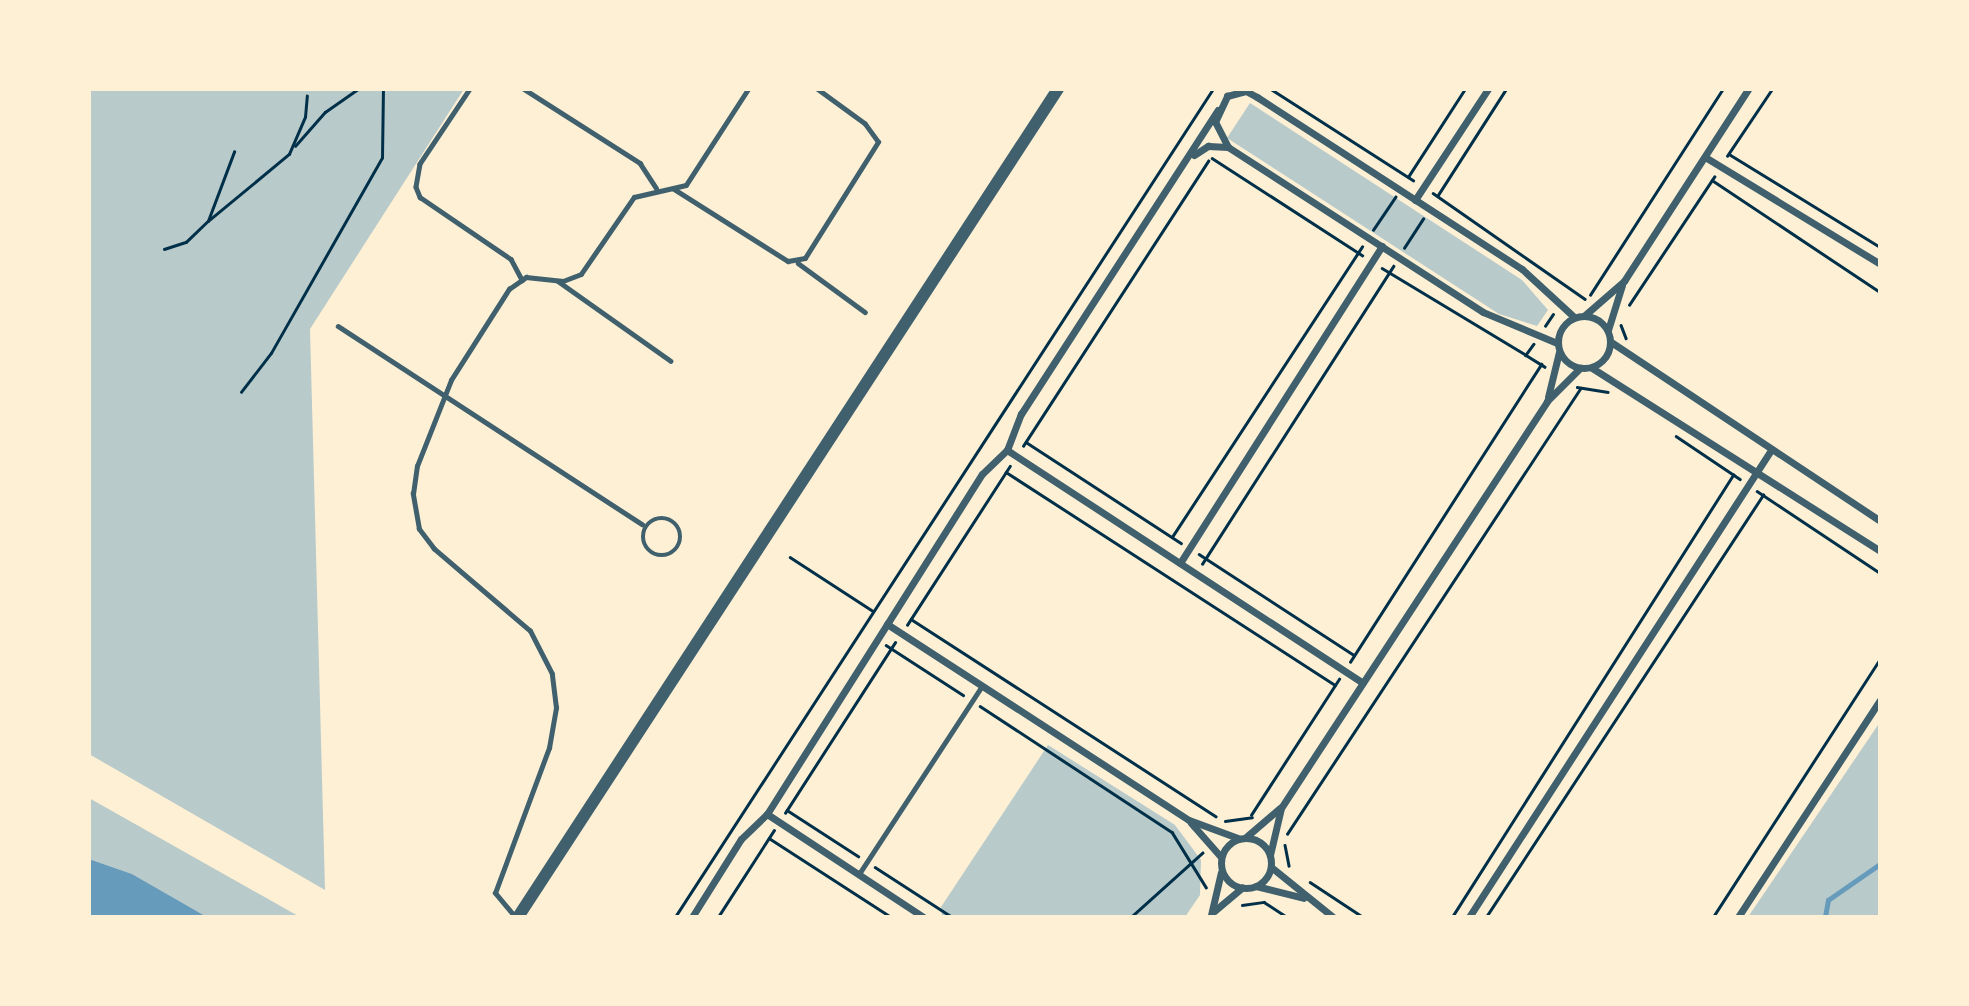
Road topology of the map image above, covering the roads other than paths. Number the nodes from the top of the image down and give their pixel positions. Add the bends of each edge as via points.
1 (470, 89) edge
2 (524, 89) edge
3 (748, 89) edge
4 (817, 89) edge
5 (1058, 89) edge
6 (1488, 89) edge
7 (1748, 89) edge
8 (1218, 110) junction
9 (1228, 147) junction
10 (1194, 155) junction
11 (1705, 157) junction
12 (656, 188) junction
13 (673, 189) junction
14 (1415, 200) junction
15 (1382, 246) junction
16 (798, 262) junction
17 (1880, 264) edge
18 (522, 280) junction
19 (557, 280) junction
20 (1624, 281) junction
21 (866, 312) dead end
22 (1585, 315) junction
23 (1574, 317) junction
24 (338, 326) dead end
25 (1608, 330) junction
26 (1611, 342) junction
27 (1557, 343) junction
28 (1559, 352) junction
29 (671, 362) dead end
30 (1580, 368) junction
31 (1592, 368) junction
32 (444, 394) junction
33 (1547, 401) junction
34 (1007, 450) junction
35 (1772, 450) junction
36 (1758, 472) junction
37 (1880, 521) edge
38 (642, 524) junction
39 (1880, 551) edge
40 (1180, 564) junction
41 (887, 624) junction
42 (1363, 683) junction
43 (982, 686) junction
44 (1880, 700) edge
45 (1281, 808) junction
46 (767, 814) junction
47 (1189, 820) junction
48 (1242, 838) junction
49 (1270, 855) junction
50 (1221, 857) junction
51 (1271, 867) junction
52 (1221, 871) junction
53 (859, 875) junction
54 (1256, 886) junction
55 (1242, 888) junction
56 (1304, 898) junction
57 (1210, 916) edge
58 (516, 917) edge
59 (692, 917) edge
60 (923, 917) edge
61 (1333, 917) edge
62 (1469, 917) edge
63 (1738, 917) edge

1 - 18 lane via 420,164 416,187 426,202 511,259
2 - 12 lane via 640,163
3 - 13 lane via 686,185
4 - 16 lane via 865,124 878,142 870,164
5 - 58 street
6 - 14 street
7 - 11 street
8 - 9 street via 1215,122
8 - 10 street
8 - 14 street via 1227,96 1246,91
9 - 10 street via 1208,146
9 - 15 street
10 - 34 street via 1021,415
11 - 17 street
11 - 20 street
12 - 13 lane
12 - 19 lane via 634,197 581,274
13 - 16 lane
14 - 23 street via 1522,269 1557,307
15 - 27 street via 1499,321
15 - 40 street
16 - 21 lane
18 - 19 lane
18 - 32 lane via 509,289
19 - 29 lane
20 - 22 street
20 - 25 street
22 - 23 street
22 - 25 street
23 - 27 street via 1562,326
24 - 32 lane
25 - 26 street
26 - 31 street via 1604,359
26 - 35 street
27 - 28 street
28 - 30 street
28 - 33 street
30 - 31 street
30 - 33 street
31 - 36 street via 1615,378
32 - 38 lane
32 - 58 lane via 417,466 413,494 419,529 434,549 530,631 552,674 556,708 549,748 495,893
33 - 42 street
34 - 40 street
34 - 41 street via 982,474
35 - 36 street
35 - 37 street
36 - 39 street
36 - 62 street
38 - 38 lane via 674,525 682,542 672,555 654,553 641,535
40 - 42 street
41 - 43 street
41 - 46 street
42 - 45 street
43 - 47 street
43 - 53 lane
44 - 63 street
45 - 48 street
45 - 49 street
46 - 53 street
46 - 59 street via 741,839
47 - 48 street
47 - 50 street
48 - 49 street
48 - 50 street
49 - 51 street
50 - 52 street
51 - 54 street
51 - 56 street
52 - 55 street
52 - 57 street
53 - 60 street
54 - 55 street
54 - 56 street
55 - 57 street
56 - 61 street

